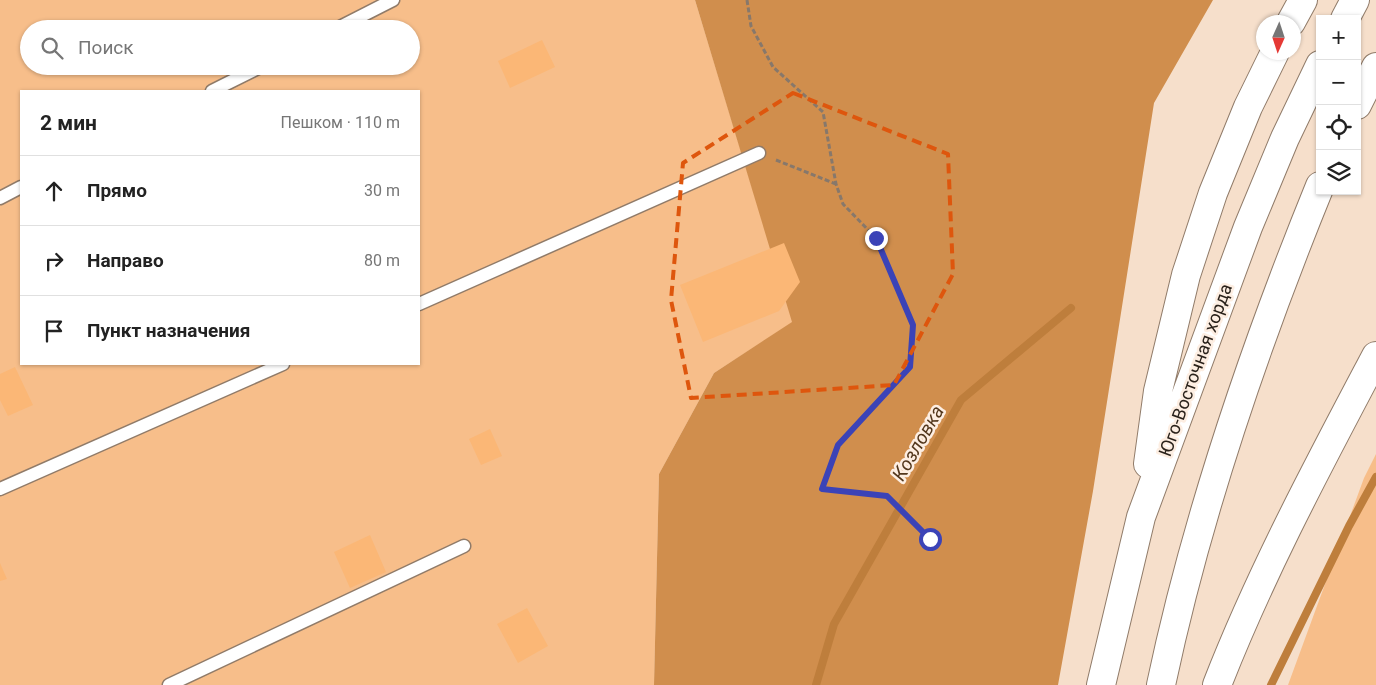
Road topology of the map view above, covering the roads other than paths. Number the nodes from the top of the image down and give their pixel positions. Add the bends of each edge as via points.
1 (393, 0) edge
2 (1303, 0) edge
3 (1355, 0) edge
4 (1295, 15) edge
5 (1347, 15) edge
6 (354, 20) edge
7 (1271, 60) edge
8 (1376, 67) edge
9 (1316, 73) edge
10 (244, 75) edge
11 (214, 90) edge
12 (1361, 97) edge
13 (759, 153) road end
14 (20, 188) edge
15 (1316, 195) edge
16 (0, 198) edge
17 (420, 304) edge
18 (1376, 356) edge
19 (281, 365) edge
20 (0, 489) edge
21 (1141, 517) junction
22 (464, 546) dead end
23 (169, 685) edge
24 (1101, 685) edge
25 (1161, 685) edge
26 (1216, 685) edge

1 - 6 lane
2 - 4 main road
3 - 5 main road
7 - 21 main road via 1212,192 1186,275 1158,391
8 - 12 main road
9 - 21 main road, Юго-Восточная хорда via 1248,227
10 - 11 lane
13 - 17 lane
14 - 16 lane
15 - 25 main road via 1233,419 1204,514
18 - 26 main road via 1271,561
19 - 20 lane
21 - 24 main road, Юго-Восточная хорда
22 - 23 lane

